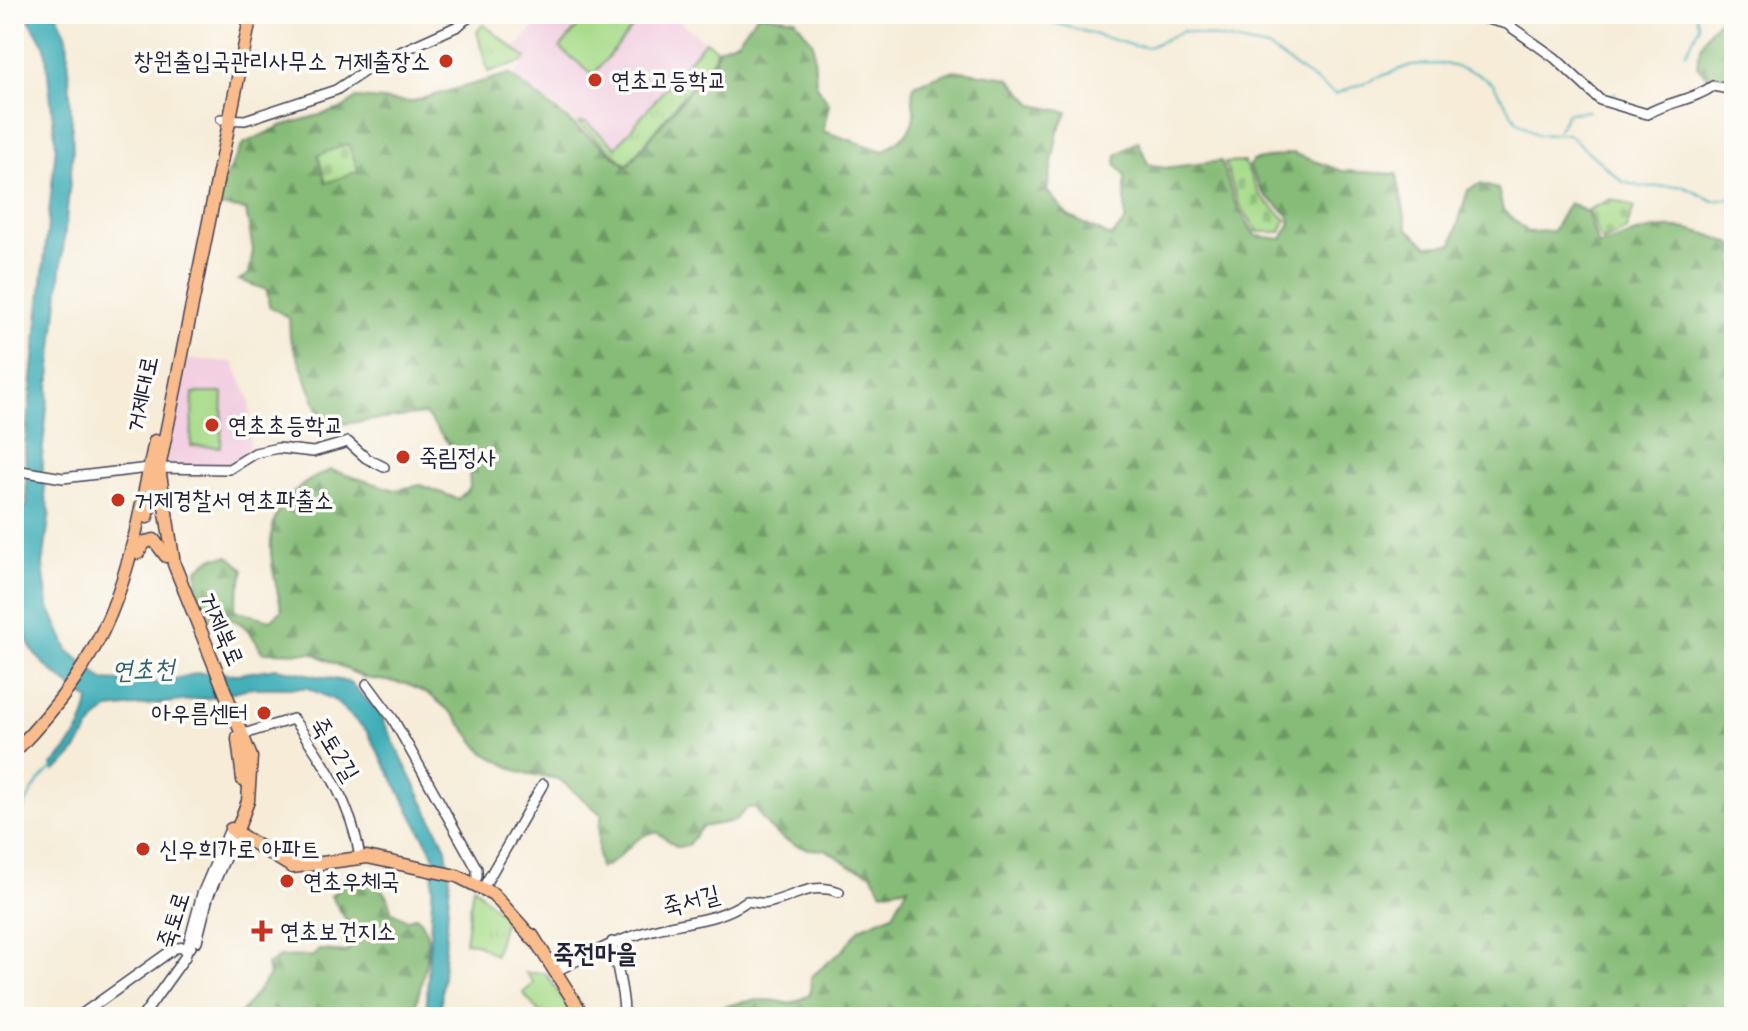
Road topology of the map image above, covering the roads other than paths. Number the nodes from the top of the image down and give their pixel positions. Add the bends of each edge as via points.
1 (248, 14) edge
2 (441, 14) edge
3 (1467, 14) edge
4 (466, 16) edge
5 (1734, 90) edge
6 (226, 117) junction
7 (163, 443) joint
8 (384, 467) dead end
9 (17, 468) edge
10 (154, 468) junction
11 (154, 488) junction
12 (138, 553) junction
13 (166, 556) junction
14 (96, 656) junction
15 (208, 661) junction
16 (367, 684) dead end
17 (68, 697) junction
18 (240, 735) junction
19 (14, 752) edge
20 (14, 760) edge
21 (544, 785) dead end
22 (234, 828) junction
23 (360, 855) junction
24 (480, 882) junction
25 (839, 892) dead end
26 (612, 942) junction
27 (192, 947) junction
28 (556, 971) junction
29 (78, 1017) edge
30 (145, 1017) edge
31 (584, 1017) edge
32 (623, 1017) edge

1 - 6 main road, 거제대로
2 - 4 street
3 - 5 street via 1507,24 1555,58 1600,100 1647,114 1692,100 1713,86
4 - 6 street via 336,90 245,120
6 - 7 main road, 거제대로
6 - 10 main road, 거제대로
7 - 10 main road, 거제북로
8 - 10 street via 348,442 313,452 278,448 255,453 229,469
9 - 10 street via 63,478
10 - 11 main road, 거제북로
10 - 14 main road, 거제대로 via 123,586
10 - 15 main road, 거제북로 via 174,564
11 - 12 main road, 거제대로
11 - 13 main road, 거제북로
12 - 13 main road via 151,539
12 - 14 main road, 거제대로 via 120,611
13 - 15 main road, 거제북로 via 176,594
14 - 17 main road, 거제대로
15 - 18 main road, 거제북로
16 - 24 street via 393,719
17 - 19 main road, 거제대로
17 - 20 main road, 거제대로
18 - 22 main road, 거제북로 via 251,764 248,801
18 - 23 street, 죽토2길 via 293,719 327,766
21 - 24 street
22 - 23 main road via 292,867
22 - 27 street, 죽토로
23 - 24 main road
24 - 28 main road via 524,921
25 - 26 street, 죽서길 via 812,888 764,904 747,901 727,915
26 - 28 street, 죽서길
26 - 32 street via 626,1009
27 - 29 street via 175,948
27 - 30 street, 죽토로 via 178,977
28 - 31 main road

